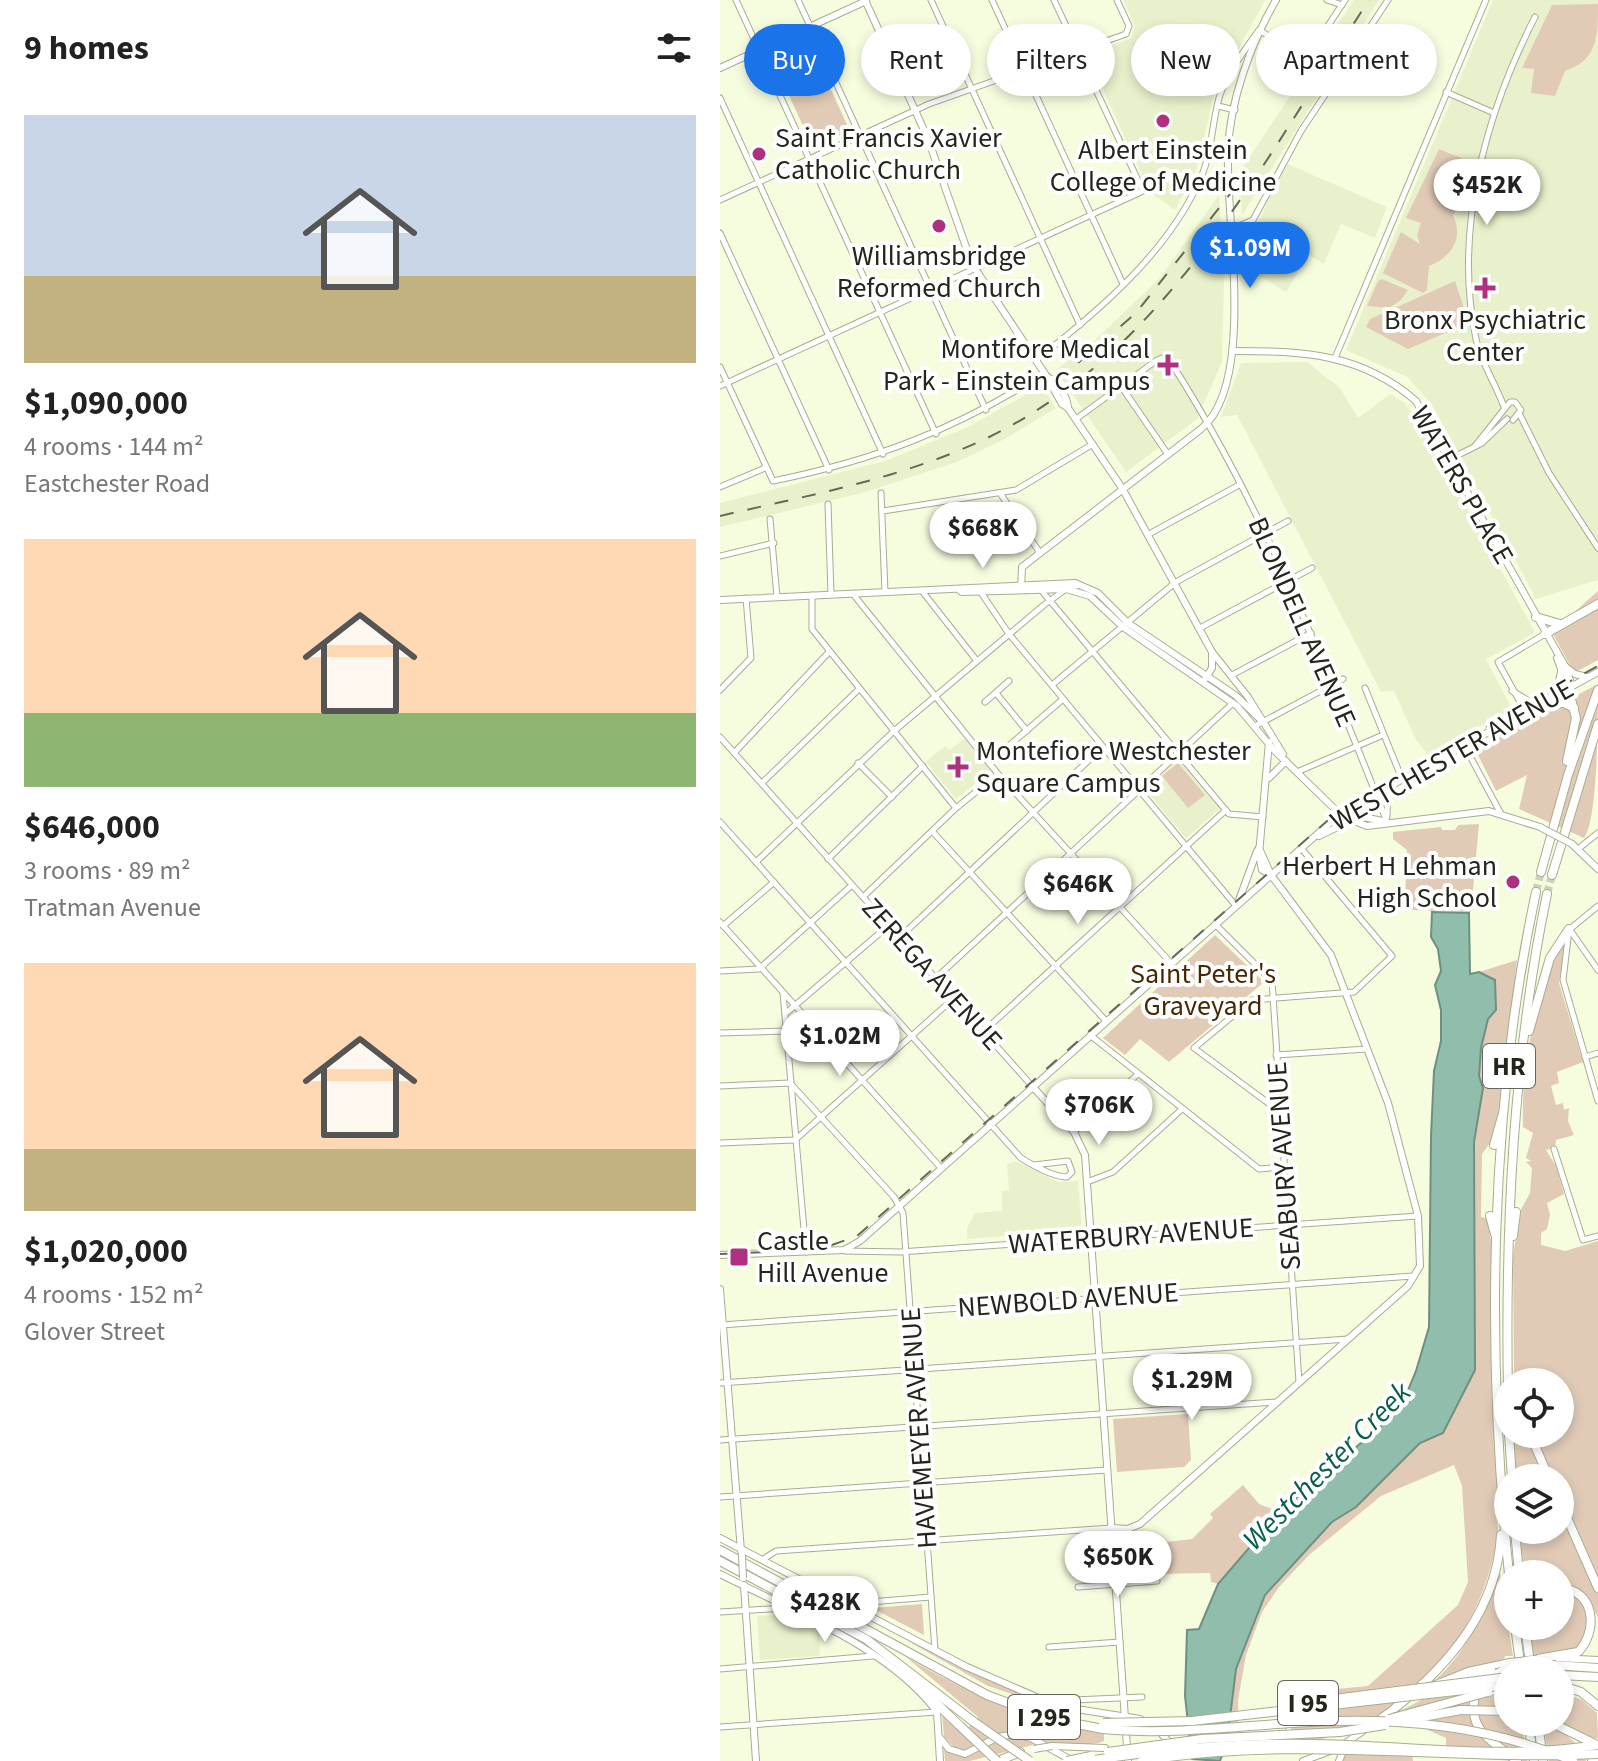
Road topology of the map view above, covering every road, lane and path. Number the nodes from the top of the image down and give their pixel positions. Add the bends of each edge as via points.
1 (736, 0) edge
2 (798, 0) edge
3 (866, 0) edge
4 (931, 0) edge
5 (992, 0) edge
6 (1054, 0) edge
7 (1117, 0) edge
8 (1276, 0) edge
9 (1327, 0) edge
10 (1388, 0) edge
11 (1486, 0) edge
12 (1344, 2) edge
13 (1535, 17) dead end
14 (747, 24) edge
15 (809, 24) edge
16 (816, 24) edge
17 (1003, 24) edge
18 (1065, 24) edge
19 (1262, 24) edge
20 (1329, 24) edge
21 (1256, 34) edge
22 (1115, 38) edge
23 (1256, 40) edge
24 (744, 57) edge
25 (720, 68) edge
26 (987, 84) edge
27 (972, 89) junction
28 (1446, 92) junction
29 (780, 96) edge
30 (842, 96) edge
31 (1036, 96) edge
32 (1099, 96) edge
33 (720, 98) edge
34 (1218, 106) junction
35 (915, 110) junction
36 (1235, 110) junction
37 (1494, 113) junction
38 (860, 135) junction
39 (809, 158) junction
40 (758, 182) junction
41 (720, 200) edge
42 (1091, 215) junction
43 (1232, 229) junction
44 (720, 233) edge
45 (1041, 239) junction
46 (975, 269) junction
47 (1123, 284) junction
48 (931, 289) junction
49 (880, 313) junction
50 (1080, 325) junction
51 (829, 336) junction
52 (1234, 351) junction
53 (1335, 358) junction
54 (778, 359) junction
55 (1036, 360) junction
56 (720, 367) edge
57 (1046, 375) junction
58 (727, 383) junction
59 (720, 386) edge
60 (1121, 386) junction
61 (1499, 393) junction
62 (1510, 402) junction
63 (1504, 409) junction
64 (986, 410) junction
65 (1520, 415) junction
66 (1076, 419) junction
67 (1510, 419) junction
68 (1208, 423) junction
69 (1524, 426) junction
70 (936, 434) junction
71 (1093, 444) junction
72 (1475, 446) junction
73 (1167, 453) junction
74 (883, 454) junction
75 (1450, 459) junction
76 (765, 468) junction
77 (829, 470) junction
78 (1239, 485) junction
79 (720, 487) edge
80 (1122, 488) junction
81 (881, 493) dead end
82 (1000, 493) junction
83 (828, 504) dead end
84 (883, 511) junction
85 (770, 519) dead end
86 (1288, 521) dead end
87 (1265, 532) junction
88 (1149, 534) junction
89 (774, 543) junction
90 (1598, 548) edge
91 (1040, 553) junction
92 (720, 556) edge
93 (1312, 568) dead end
94 (1290, 580) junction
95 (1176, 582) junction
96 (1083, 585) junction
97 (1020, 587) junction
98 (980, 588) junction
99 (1066, 589) junction
100 (1041, 590) junction
101 (922, 591) junction
102 (885, 592) junction
103 (831, 594) junction
104 (853, 594) junction
105 (812, 595) junction
106 (777, 597) junction
107 (746, 598) junction
108 (720, 600) edge
109 (1050, 601) junction
110 (1598, 604) edge
111 (1536, 617) junction
112 (1561, 624) junction
113 (1125, 625) junction
114 (1200, 628) junction
115 (1311, 633) junction
116 (1009, 634) junction
117 (1545, 634) junction
118 (1093, 651) junction
119 (829, 652) junction
120 (1212, 652) junction
121 (977, 661) junction
122 (1563, 669) junction
123 (1598, 672) edge
124 (1232, 675) junction
125 (1587, 677) junction
126 (1205, 679) junction
127 (1343, 679) dead end
128 (1009, 681) dead end
129 (1052, 685) junction
130 (1332, 685) junction
131 (1570, 687) junction
132 (1365, 688) dead end
133 (859, 689) junction
134 (720, 690) edge
135 (1598, 690) edge
136 (1511, 691) junction
137 (996, 693) junction
138 (1556, 695) junction
139 (935, 696) junction
140 (1063, 699) junction
141 (985, 702) dead end
142 (1233, 703) junction
143 (1538, 704) junction
144 (1575, 709) junction
145 (1525, 711) junction
146 (1259, 723) junction
147 (1598, 724) edge
148 (894, 731) junction
149 (1027, 731) junction
150 (1383, 735) junction
151 (720, 737) edge
152 (1270, 740) junction
153 (1464, 745) junction
154 (1356, 746) junction
155 (1103, 747) junction
156 (734, 753) junction
157 (1178, 753) junction
158 (1286, 761) junction
159 (858, 763) junction
160 (989, 763) junction
161 (923, 766) junction
162 (1297, 772) junction
163 (998, 774) junction
164 (1402, 779) junction
165 (1268, 781) junction
166 (762, 783) junction
167 (1388, 787) junction
168 (1138, 789) junction
169 (1563, 789) junction
170 (1376, 793) junction
171 (892, 797) junction
172 (956, 808) junction
173 (1226, 810) junction
174 (1033, 812) junction
175 (1341, 813) junction
176 (1501, 814) junction
177 (1263, 817) junction
178 (720, 822) edge
179 (1349, 822) junction
180 (1387, 822) junction
181 (796, 823) junction
182 (932, 831) junction
183 (1598, 833) edge
184 (1309, 841) junction
185 (1186, 847) junction
186 (1575, 847) junction
187 (1259, 848) junction
188 (1301, 848) junction
189 (1069, 852) junction
190 (828, 859) junction
191 (756, 862) junction
192 (1283, 864) junction
193 (1268, 865) junction
194 (1598, 869) edge
195 (969, 871) junction
196 (1541, 872) tunnel mouth
197 (1271, 875) junction
198 (1552, 875) tunnel mouth
199 (774, 882) junction
200 (852, 885) junction
201 (1536, 892) tunnel mouth
202 (1547, 894) tunnel mouth
203 (863, 897) junction
204 (1236, 906) junction
205 (1598, 906) edge
206 (1120, 907) junction
207 (1005, 911) junction
208 (810, 922) junction
209 (722, 924) edge
210 (1215, 924) junction
211 (888, 926) junction
212 (1569, 929) junction
213 (899, 938) junction
214 (1577, 940) junction
215 (1568, 941) junction
216 (845, 962) junction
217 (1171, 963) junction
218 (1056, 966) junction
219 (759, 969) junction
220 (1598, 970) edge
221 (720, 971) edge
222 (935, 979) junction
223 (782, 993) junction
224 (1346, 993) junction
225 (953, 999) junction
226 (1272, 999) junction
227 (794, 1006) junction
228 (784, 1015) junction
229 (1106, 1021) junction
230 (786, 1031) junction
231 (983, 1032) junction
232 (720, 1033) edge
233 (1090, 1035) junction
234 (912, 1036) junction
235 (1523, 1047) junction
236 (1367, 1049) junction
237 (1598, 1053) edge
238 (1276, 1055) junction
239 (1585, 1057) junction
240 (1138, 1074) junction
241 (862, 1080) junction
242 (790, 1083) junction
243 (720, 1086) edge
244 (1032, 1086) junction
245 (1598, 1101) edge
246 (1182, 1109) junction
247 (1506, 1109) junction
248 (1279, 1111) junction
249 (1516, 1115) junction
250 (822, 1116) junction
251 (990, 1124) junction
252 (1074, 1132) junction
253 (1520, 1134) dead end
254 (795, 1140) junction
255 (720, 1143) edge
256 (1494, 1145) dead end
257 (1554, 1149) dead end
258 (1034, 1165) junction
259 (1283, 1167) junction
260 (941, 1168) junction
261 (1087, 1182) junction
262 (898, 1206) junction
263 (1516, 1212) dead end
264 (1418, 1216) junction
265 (1490, 1216) dead end
266 (1287, 1224) junction
267 (1598, 1236) edge
268 (1091, 1238) junction
269 (1498, 1243) junction
270 (844, 1250) junction
271 (906, 1251) junction
272 (806, 1252) junction
273 (720, 1255) edge
274 (1508, 1261) junction
275 (1416, 1276) junction
276 (1292, 1285) junction
277 (720, 1289) edge
278 (1095, 1298) junction
279 (911, 1311) junction
280 (723, 1325) edge
281 (1348, 1339) junction
282 (1296, 1342) junction
283 (1507, 1348) junction
284 (1100, 1355) junction
285 (1507, 1368) edge
286 (1511, 1368) edge
287 (915, 1369) junction
288 (729, 1382) junction
289 (1299, 1382) junction
290 (720, 1383) edge
291 (1277, 1402) junction
292 (1104, 1413) junction
293 (919, 1425) junction
294 (733, 1439) junction
295 (720, 1440) edge
296 (1501, 1464) edge
297 (1107, 1470) junction
298 (923, 1483) junction
299 (738, 1496) junction
300 (720, 1497) edge
301 (1112, 1528) junction
302 (1574, 1534) edge
303 (720, 1538) edge
304 (927, 1542) junction
305 (1500, 1544) edge
306 (720, 1550) edge
307 (741, 1552) junction
308 (762, 1560) junction
309 (720, 1561) edge
310 (720, 1574) edge
311 (1157, 1581) dead end
312 (1116, 1584) junction
313 (744, 1586) junction
314 (1078, 1587) dead end
315 (1598, 1588) edge
316 (1574, 1590) edge
317 (931, 1597) junction
318 (845, 1604) junction
319 (786, 1608) junction
320 (746, 1610) junction
321 (720, 1612) edge
322 (866, 1639) junction
323 (1120, 1642) junction
324 (1049, 1647) dead end
325 (935, 1651) junction
326 (873, 1656) junction
327 (1564, 1656) edge
328 (1598, 1660) edge
329 (1574, 1662) edge
330 (1574, 1666) edge
331 (750, 1668) junction
332 (1598, 1668) edge
333 (720, 1669) edge
334 (1494, 1669) edge
335 (1494, 1674) edge
336 (1574, 1676) edge
337 (1598, 1677) edge
338 (1494, 1679) edge
339 (1494, 1688) edge
340 (1574, 1690) edge
341 (1494, 1691) edge
342 (1142, 1697) dead end
343 (1124, 1698) junction
344 (1289, 1699) dead end
345 (1042, 1700) junction
346 (1598, 1706) edge
347 (1395, 1708) junction
348 (1494, 1711) edge
349 (937, 1712) junction
350 (1125, 1715) junction
351 (1159, 1723) junction
352 (754, 1725) junction
353 (1103, 1726) junction
354 (720, 1727) edge
355 (1316, 1733) junction
356 (1574, 1733) edge
357 (939, 1735) junction
358 (1530, 1736) edge
359 (1540, 1736) edge
360 (1570, 1736) edge
361 (1355, 1738) junction
362 (1598, 1745) edge
363 (1021, 1752) junction
364 (1291, 1757) dead end
365 (1594, 1759) edge
366 (756, 1761) edge
367 (940, 1761) edge
368 (986, 1761) edge
369 (997, 1761) edge
370 (1030, 1761) edge
371 (1070, 1761) edge
372 (1088, 1761) edge
373 (1128, 1761) edge
374 (1150, 1761) edge
375 (1188, 1761) edge
376 (1303, 1761) edge
377 (1339, 1761) edge
378 (1517, 1761) edge
379 (1534, 1761) edge
380 (1543, 1761) edge
381 (1573, 1761) edge

1 - 14 street
2 - 15 street
3 - 16 main road
3 - 35 main road
4 - 27 street
5 - 17 street
6 - 18 street
7 - 22 street via 1128,33
8 - 19 main road
9 - 12 street
10 - 43 street via 1301,131 1253,220
11 - 28 street
12 - 20 street
13 - 37 street
21 - 34 street
23 - 36 main road
24 - 25 main road
26 - 27 street
27 - 35 street
27 - 45 street
28 - 37 street
28 - 53 street
29 - 39 street
30 - 38 street
31 - 42 street
32 - 42 street via 1143,191
33 - 40 street
34 - 36 street
34 - 47 street via 1204,172 1186,204
35 - 38 street
35 - 46 main road
36 - 43 main road via 1228,148
37 - 61 street via 1476,191 1470,290 1477,341
38 - 39 street
38 - 48 street
39 - 40 street
39 - 49 street
40 - 41 street
40 - 51 street
42 - 45 street
42 - 47 street
43 - 52 main road
44 - 54 street
45 - 46 street
45 - 50 street
46 - 48 street
46 - 55 main road
47 - 50 street
48 - 49 street
48 - 64 street
49 - 51 street
49 - 70 street
50 - 55 street
51 - 54 street
51 - 74 street
52 - 53 main road, WATERS PLACE
52 - 68 main road
53 - 75 main road, WATERS PLACE via 1388,380 1416,401
54 - 58 street
54 - 77 street
55 - 57 main road
56 - 58 street
57 - 64 street
57 - 66 main road, bridge via 1054,379
58 - 59 street
58 - 76 street
60 - 66 street
60 - 68 street, BLONDELL AVENUE via 1165,357
60 - 73 street
61 - 62 street
61 - 63 street
62 - 63 street
62 - 65 street via 1520,406
63 - 67 street
63 - 72 street
64 - 70 street
65 - 67 street
65 - 69 street
66 - 71 main road
67 - 69 street
67 - 72 street
68 - 73 main road
68 - 78 street, BLONDELL AVENUE
69 - 90 street
70 - 74 street
71 - 80 main road
71 - 82 street via 1016,490
72 - 75 street
73 - 80 main road
74 - 77 street
75 - 111 main road, WATERS PLACE
76 - 77 street via 773,481
76 - 79 street
78 - 87 street, BLONDELL AVENUE
78 - 88 street
80 - 88 main road
80 - 91 main road
81 - 84 street
82 - 84 street
82 - 91 street
83 - 103 street
84 - 102 street
85 - 89 street
86 - 87 street
87 - 94 street, BLONDELL AVENUE
87 - 95 street
88 - 95 main road
89 - 92 street
89 - 106 street
91 - 97 main road via 1022,567
93 - 94 street
94 - 114 street
94 - 115 street, BLONDELL AVENUE
95 - 113 street
95 - 114 main road
96 - 97 main road via 1066,581
96 - 99 street
96 - 113 main road via 1098,593
97 - 98 main road
97 - 100 main road
98 - 101 main road
98 - 116 street via 980,597
99 - 100 main road
99 - 109 street
99 - 113 main road via 1094,599
100 - 109 street
101 - 102 main road
101 - 121 street
102 - 104 main road
103 - 104 main road
103 - 105 main road
104 - 139 street
105 - 106 main road
105 - 119 street via 812,629
106 - 107 main road
107 - 108 main road
107 - 134 street via 751,658
109 - 116 street
109 - 118 street
110 - 112 highway
111 - 112 highway
111 - 117 main road, WATERS PLACE
112 - 117 highway
113 - 118 street
113 - 126 main road
114 - 120 main road
115 - 124 street
115 - 130 street, BLONDELL AVENUE
116 - 121 street
116 - 129 street
117 - 122 main road, WATERS PLACE
117 - 136 street via 1498,662
118 - 129 street
118 - 157 street
119 - 133 street
119 - 156 street
120 - 124 main road
120 - 126 main road via 1212,668
121 - 139 street
122 - 125 main road
122 - 131 main road, WATERS PLACE
122 - 138 main road
123 - 125 main road, WESTCHESTER AVENUE
124 - 146 main road
125 - 131 main road, WESTCHESTER AVENUE
126 - 142 main road
126 - 146 main road via 1242,701
127 - 130 street
128 - 137 street
129 - 140 street
130 - 146 street
130 - 154 street, BLONDELL AVENUE
131 - 138 main road, WESTCHESTER AVENUE
131 - 144 highway
132 - 150 street
133 - 148 street
133 - 166 street
135 - 169 highway
136 - 143 street
136 - 145 street
137 - 141 street
137 - 149 street
138 - 143 main road, WESTCHESTER AVENUE
139 - 148 street
139 - 160 street
140 - 149 street
140 - 155 street
142 - 146 main road
142 - 157 street
143 - 144 highway via 1564,703
143 - 145 main road, WESTCHESTER AVENUE
144 - 169 highway
145 - 153 main road, WESTCHESTER AVENUE
146 - 152 main road
147 - 198 highway
148 - 159 street
148 - 161 street
149 - 160 street
150 - 154 street
150 - 164 street
151 - 156 street, ZEREGA AVENUE
152 - 158 main road
152 - 165 main road
153 - 164 main road, WESTCHESTER AVENUE
153 - 176 street
154 - 162 street
154 - 170 street, BLONDELL AVENUE
155 - 168 street
155 - 174 street
156 - 166 street, ZEREGA AVENUE
157 - 168 street
157 - 173 street
158 - 162 main road
158 - 165 main road
159 - 171 street
159 - 181 street
160 - 163 street
161 - 171 street
161 - 172 street
162 - 175 main road
163 - 172 street
163 - 174 street
164 - 167 main road, WESTCHESTER AVENUE
165 - 177 main road
166 - 181 street, ZEREGA AVENUE
167 - 170 main road, WESTCHESTER AVENUE
167 - 180 street
168 - 185 street
168 - 189 street
169 - 196 highway
170 - 175 main road, WESTCHESTER AVENUE
170 - 180 street, BLONDELL AVENUE
171 - 190 street
172 - 182 street
173 - 177 street
173 - 185 street
174 - 189 street
174 - 195 street
175 - 179 main road
175 - 180 main road
175 - 184 main road, WESTCHESTER AVENUE
176 - 180 main road
176 - 186 main road, bridge via 1540,827
177 - 187 main road
178 - 191 street
179 - 180 main road
179 - 184 main road, WESTCHESTER AVENUE
181 - 190 street, ZEREGA AVENUE
181 - 191 street
182 - 195 street
182 - 203 street
183 - 186 street
184 - 188 main road, WESTCHESTER AVENUE
185 - 204 street
185 - 206 street
186 - 194 main road
187 - 193 main road
187 - 197 main road via 1262,870
187 - 204 main road
188 - 192 main road, WESTCHESTER AVENUE
188 - 224 street via 1392,956 1354,992
189 - 206 street
189 - 207 street
190 - 200 street, ZEREGA AVENUE
191 - 199 street
192 - 193 main road
192 - 197 main road, WESTCHESTER AVENUE
193 - 197 main road
195 - 207 street
195 - 213 street
197 - 204 main road, WESTCHESTER AVENUE
197 - 224 main road via 1330,951
199 - 208 street
199 - 209 street
200 - 203 street, ZEREGA AVENUE
200 - 208 street
201 - 247 highway, HR via 1518,991
202 - 235 highway, HR
203 - 211 street, ZEREGA AVENUE
204 - 210 main road, WESTCHESTER AVENUE
205 - 212 street
206 - 217 street
206 - 218 street
207 - 218 street
207 - 222 street
208 - 216 street
208 - 219 street
209 - 219 street
210 - 217 main road, WESTCHESTER AVENUE
210 - 226 street, SEABURY AVENUE via 1272,981
211 - 213 street, ZEREGA AVENUE
211 - 216 street
212 - 214 street
212 - 215 street
212 - 235 highway via 1550,958
213 - 222 street, ZEREGA AVENUE
214 - 215 street
214 - 220 street
215 - 239 street via 1563,980
216 - 227 street
216 - 234 street
217 - 229 main road, WESTCHESTER AVENUE
218 - 229 street
218 - 231 street
219 - 221 street
219 - 223 street
222 - 225 street, ZEREGA AVENUE
223 - 227 street
223 - 228 street
224 - 226 street
224 - 236 main road
225 - 231 street, ZEREGA AVENUE
225 - 234 street
226 - 238 street, SEABURY AVENUE
226 - 248 street via 1252,1000 1194,1048
227 - 228 street
227 - 241 street
228 - 230 street
229 - 233 main road, WESTCHESTER AVENUE
230 - 232 street
230 - 242 street
231 - 244 street, ZEREGA AVENUE
233 - 240 street
233 - 244 main road, WESTCHESTER AVENUE
234 - 241 street
234 - 251 street
235 - 249 highway, HR
236 - 238 street
236 - 264 main road via 1398,1134
237 - 239 street
238 - 248 street, SEABURY AVENUE
239 - 245 street
240 - 246 street
240 - 252 street
241 - 250 street
241 - 260 street
242 - 243 street
242 - 250 street
242 - 254 street
244 - 251 main road, WESTCHESTER AVENUE
244 - 252 main road, ZEREGA AVENUE
246 - 259 street via 1259,1169
246 - 261 street via 1113,1172
247 - 256 highway
247 - 269 highway, HR
248 - 259 street, SEABURY AVENUE
249 - 253 highway
249 - 274 highway, HR
250 - 254 street
250 - 262 street
251 - 258 street
251 - 260 main road, WESTCHESTER AVENUE
252 - 261 main road, ZEREGA AVENUE via 1082,1143
254 - 255 street
254 - 272 street
257 - 267 street via 1583,1240
258 - 258 street via 1061,1178 1072,1172 1062,1159
259 - 266 street, SEABURY AVENUE
260 - 262 main road, WESTCHESTER AVENUE
261 - 268 main road, ZEREGA AVENUE
262 - 270 main road, WESTCHESTER AVENUE
262 - 271 street, HAVEMEYER AVENUE
263 - 274 highway
264 - 266 street, WATERBURY AVENUE
264 - 275 main road via 1421,1248
265 - 269 highway
266 - 268 street, WATERBURY AVENUE
266 - 276 street, SEABURY AVENUE
268 - 271 street, WATERBURY AVENUE
268 - 278 main road, ZEREGA AVENUE
269 - 296 highway, HR
270 - 271 street, WATERBURY AVENUE
270 - 272 main road
271 - 279 street, HAVEMEYER AVENUE
272 - 273 main road
274 - 283 highway, HR
275 - 276 street, NEWBOLD AVENUE
275 - 281 main road
276 - 278 street, NEWBOLD AVENUE
276 - 282 street, SEABURY AVENUE
277 - 280 main road
278 - 279 street, NEWBOLD AVENUE
278 - 284 main road, ZEREGA AVENUE
279 - 280 street, NEWBOLD AVENUE
279 - 287 street, HAVEMEYER AVENUE
280 - 288 main road
281 - 282 street
281 - 289 main road
282 - 284 street
282 - 289 street, SEABURY AVENUE
283 - 285 highway, HR
283 - 286 highway
284 - 287 street
284 - 292 main road, ZEREGA AVENUE
287 - 288 street
287 - 293 street, HAVEMEYER AVENUE
288 - 290 street
288 - 294 main road
289 - 291 main road
291 - 292 street
291 - 301 main road via 1140,1524
292 - 293 street
292 - 297 main road, ZEREGA AVENUE
293 - 294 street
293 - 298 street, HAVEMEYER AVENUE
294 - 295 street
294 - 299 main road
297 - 298 street
297 - 301 main road, ZEREGA AVENUE
298 - 299 street
298 - 304 street, HAVEMEYER AVENUE
299 - 300 street
299 - 307 main road
301 - 304 street
301 - 312 main road, ZEREGA AVENUE
302 - 315 highway
303 - 307 main road
304 - 308 street via 776,1551
304 - 317 street, HAVEMEYER AVENUE
305 - 347 highway via 1498,1563 1477,1617 1440,1670
306 - 353 highway, I 95 via 987,1695
307 - 308 main road
307 - 313 main road, bridge
308 - 318 main road
309 - 322 highway
310 - 313 main road
311 - 312 street
312 - 314 street
312 - 323 main road, ZEREGA AVENUE
313 - 319 main road
313 - 320 main road
316 - 327 highway via 1589,1602 1595,1631 1578,1652
317 - 318 street
317 - 325 street, HAVEMEYER AVENUE
318 - 325 main road
319 - 320 street
319 - 326 main road
320 - 321 street
320 - 331 main road
322 - 369 highway, bridge
322 - 370 highway, bridge
323 - 324 street
323 - 343 main road, ZEREGA AVENUE
325 - 345 main road
326 - 331 street
326 - 349 main road
328 - 329 main road
330 - 332 highway
331 - 333 street
331 - 352 main road
334 - 347 highway
335 - 378 highway via 1482,1681 1473,1710 1483,1735
336 - 337 highway
338 - 351 highway, I 95, bridge
339 - 351 highway, bridge
340 - 346 highway
341 - 355 highway, bridge
342 - 343 street
343 - 345 street
343 - 350 main road, ZEREGA AVENUE
344 - 364 street
345 - 350 main road via 1074,1710
347 - 361 main road
348 - 355 highway, bridge via 1447,1711 1364,1729
349 - 352 street
349 - 357 main road
350 - 373 main road, ZEREGA AVENUE
350 - 375 main road via 1151,1724
351 - 353 highway, I 95, bridge
352 - 354 street
352 - 366 main road
353 - 381 highway, I 295, bridge via 1171,1731 1331,1721 1418,1723 1498,1735
355 - 371 highway, bridge via 1202,1739
356 - 362 highway, bridge
357 - 367 main road
357 - 371 main road via 949,1749 965,1754 1000,1736 1022,1735
358 - 379 highway
359 - 380 highway
360 - 365 highway
361 - 376 main road
361 - 377 main road
362 - 372 highway, bridge via 1488,1753 1246,1744
363 - 368 main road
363 - 369 highway
363 - 374 main road, bridge via 1052,1746 1105,1748
365 - 374 highway, bridge via 1496,1761 1271,1751

